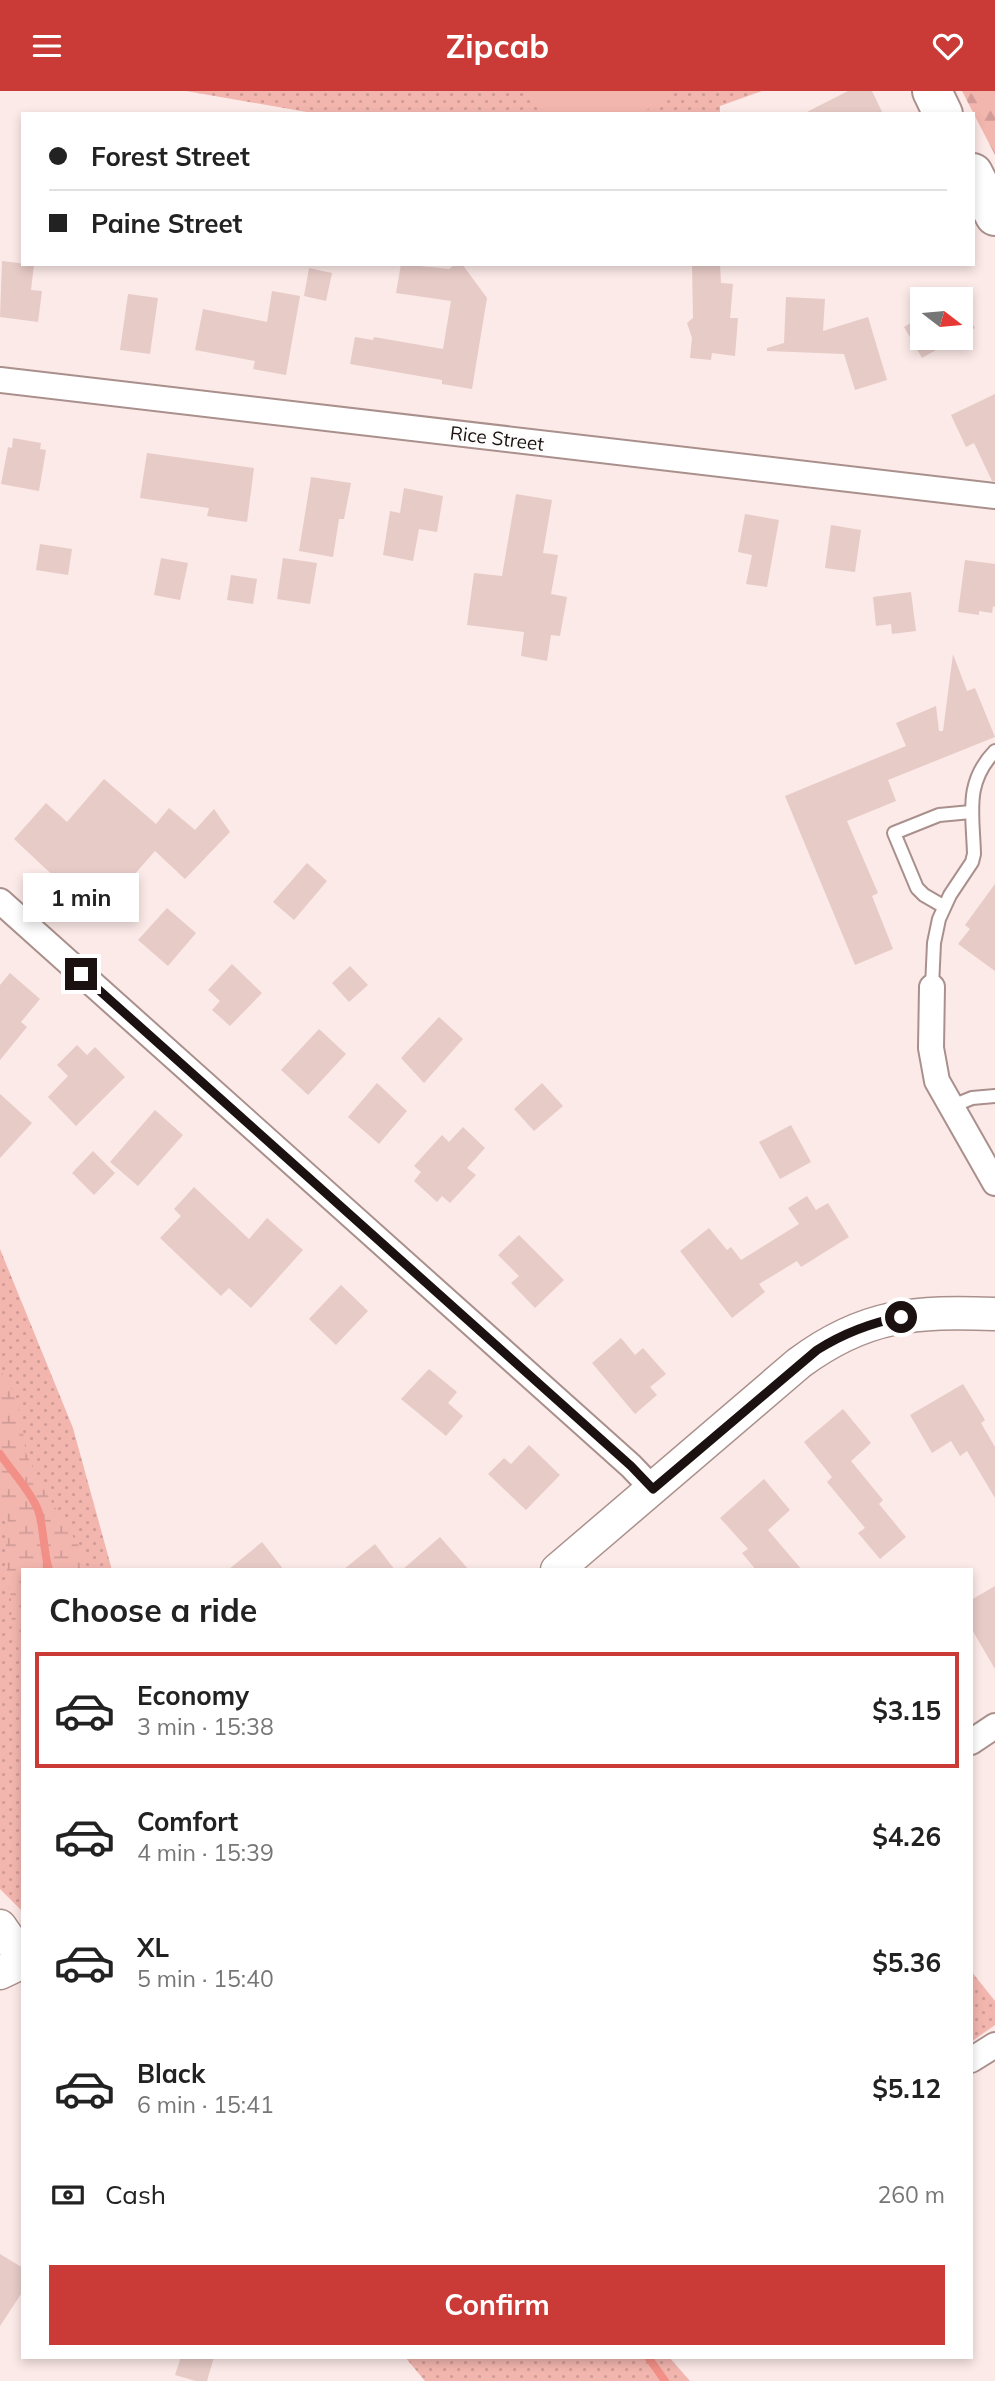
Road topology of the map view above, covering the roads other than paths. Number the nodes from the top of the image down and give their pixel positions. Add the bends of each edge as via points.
1 (932, 91) edge
2 (942, 112) edge
3 (975, 177) edge
4 (995, 216) edge
5 (0, 380) edge
6 (995, 496) edge
7 (995, 751) edge
8 (971, 812) junction
9 (0, 901) edge
10 (943, 906) junction
11 (932, 986) joint
12 (995, 1096) edge
13 (950, 1107) junction
14 (993, 1174) edge
15 (995, 1314) edge
16 (653, 1489) junction
17 (559, 1568) edge
18 (995, 1726) edge
19 (973, 1741) edge
20 (0, 1926) edge
21 (21, 1958) edge
22 (21, 1962) edge
23 (0, 1973) edge
24 (995, 2045) edge
25 (973, 2059) edge

1 - 2 main road
3 - 4 main road
5 - 6 street, Rice Street
7 - 8 lane via 975,783
8 - 10 lane via 972,862
8 - 10 lane via 939,815 894,833 917,888
9 - 16 street
10 - 11 lane via 936,931
11 - 13 street via 932,1064
12 - 13 lane via 972,1098
13 - 14 street
15 - 16 street via 901,1317 865,1325 832,1340
16 - 17 street
18 - 19 street
20 - 21 street
22 - 23 street
24 - 25 street

